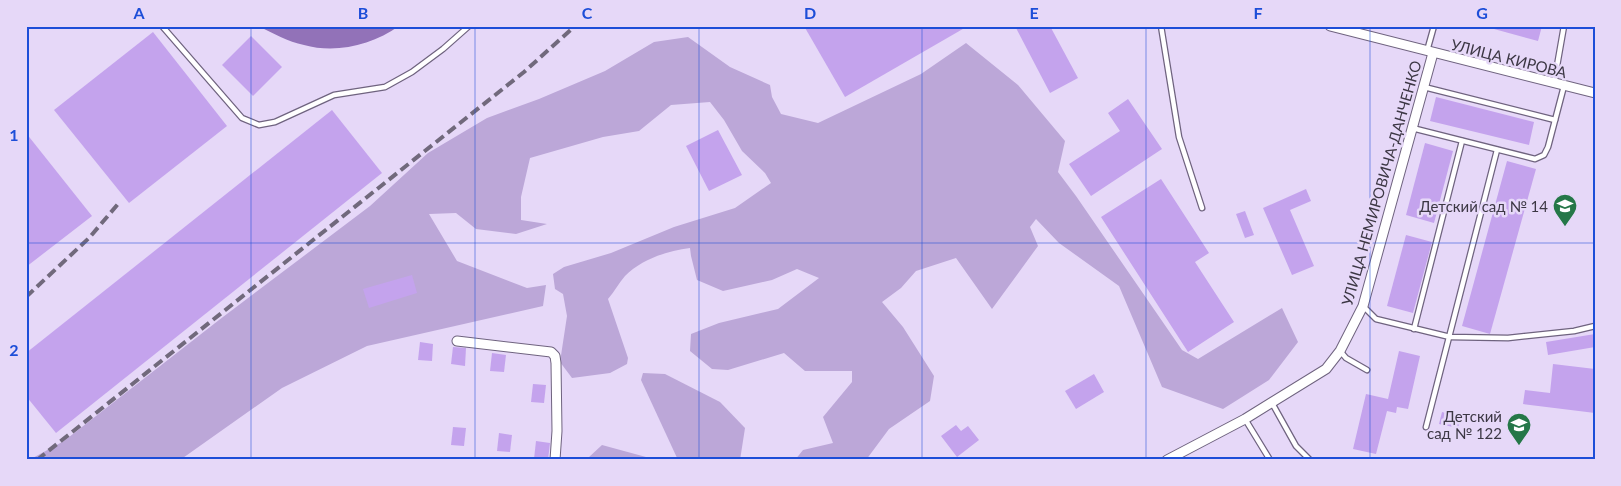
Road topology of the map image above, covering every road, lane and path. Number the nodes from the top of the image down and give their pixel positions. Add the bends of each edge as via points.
1 (162, 26) edge
2 (469, 26) edge
3 (1161, 26) edge
4 (1330, 26) edge
5 (1434, 26) edge
6 (1564, 26) edge
7 (1430, 52) junction
8 (1554, 83) junction
9 (1564, 86) junction
10 (1424, 87) junction
11 (1595, 93) edge
12 (1555, 120) junction
13 (1412, 128) junction
14 (1462, 141) junction
15 (1497, 150) junction
16 (1202, 208) dead end
17 (1363, 306) junction
18 (1595, 326) edge
19 (1414, 329) junction
20 (1450, 337) junction
21 (457, 341) dead end
22 (1340, 351) junction
23 (1368, 370) dead end
24 (1272, 403) junction
25 (1245, 420) junction
26 (1426, 427) dead end
27 (555, 460) edge
28 (1167, 460) edge
29 (1270, 460) edge
30 (1310, 460) edge

1 - 2 lane via 242,118 259,125 275,122 334,95 385,87 412,72
3 - 16 lane via 1179,137
4 - 7 street, УЛИЦА КИРОВА
5 - 7 lane
6 - 8 lane
7 - 8 street, УЛИЦА КИРОВА
7 - 10 street, УЛИЦА НЕМИРОВИЧА-ДАНЧЕНКО
8 - 9 street, УЛИЦА КИРОВА
9 - 11 street, УЛИЦА КИРОВА
9 - 12 lane
10 - 12 lane
10 - 13 street, УЛИЦА НЕМИРОВИЧА-ДАНЧЕНКО
12 - 15 lane via 1544,155 1535,159
13 - 14 lane
13 - 17 street, УЛИЦА НЕМИРОВИЧА-ДАНЧЕНКО
14 - 15 lane
14 - 19 lane
15 - 20 lane
17 - 19 lane via 1376,318
17 - 22 street, УЛИЦА НЕМИРОВИЧА-ДАНЧЕНКО
18 - 20 lane via 1508,338
19 - 20 lane
20 - 26 lane
21 - 27 street via 551,352 555,356
22 - 23 lane via 1359,367
22 - 24 street, УЛИЦА НЕМИРОВИЧА-ДАНЧЕНКО via 1326,369
24 - 25 street, УЛИЦА НЕМИРОВИЧА-ДАНЧЕНКО
24 - 30 lane via 1296,446
25 - 28 street, УЛИЦА НЕМИРОВИЧА-ДАНЧЕНКО
25 - 29 lane

